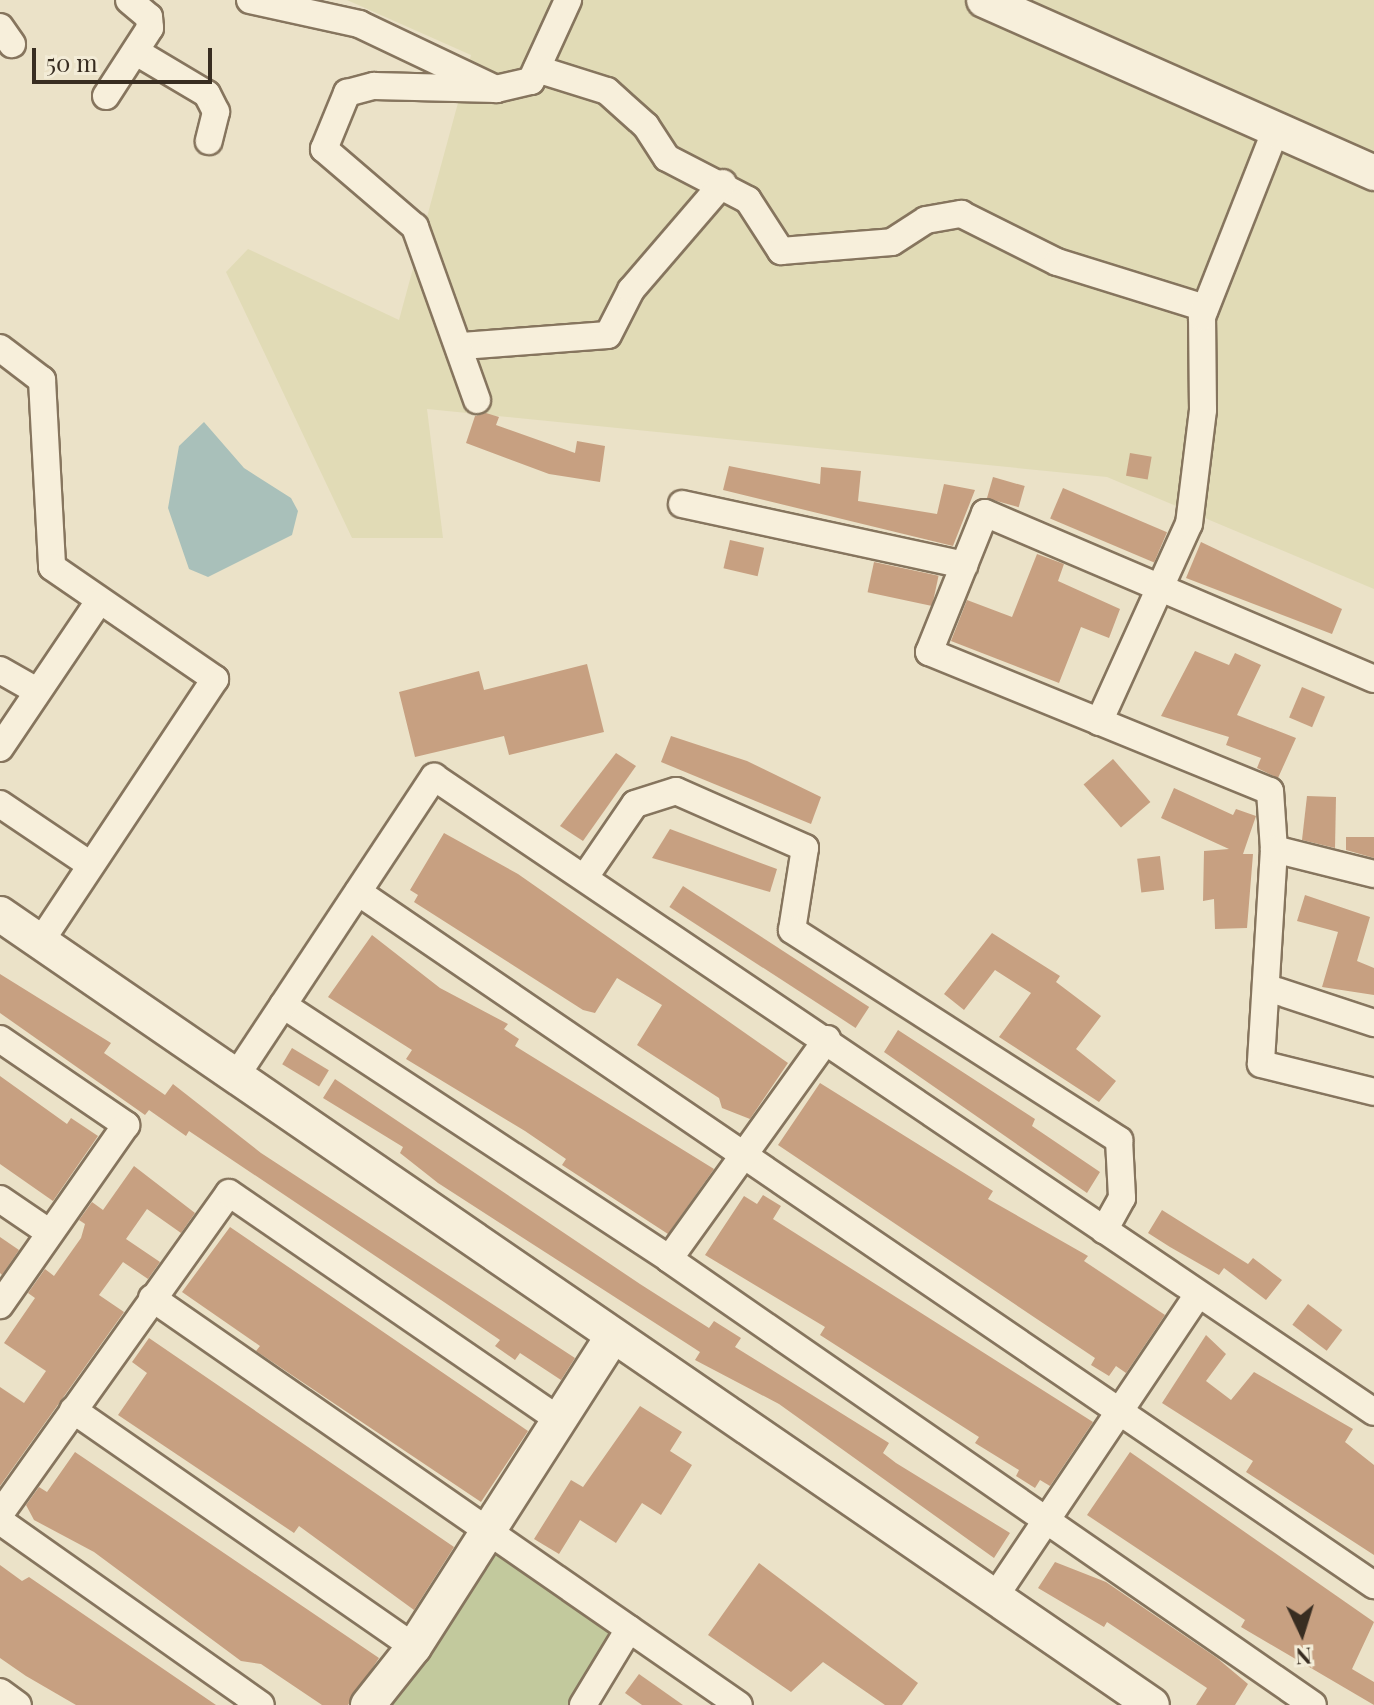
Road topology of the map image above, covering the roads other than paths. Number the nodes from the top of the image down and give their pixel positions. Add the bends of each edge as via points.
1 (129, 0) edge
2 (250, 0) edge
3 (568, 0) edge
4 (984, 0) edge
5 (158, 8) edge
6 (138, 53) junction
7 (537, 69) junction
8 (496, 89) junction
9 (106, 96) dead end
10 (1276, 129) junction
11 (209, 141) dead end
12 (1374, 173) edge
13 (723, 183) junction
14 (1205, 308) junction
15 (462, 346) junction
16 (0, 348) edge
17 (477, 400) dead end
18 (682, 504) dead end
19 (964, 565) junction
20 (1162, 584) junction
21 (97, 604) junction
22 (0, 670) edge
23 (1374, 679) edge
24 (37, 691) junction
25 (1099, 722) junction
26 (0, 748) edge
27 (0, 804) edge
28 (1274, 849) junction
29 (89, 864) junction
30 (1374, 874) edge
31 (585, 877) junction
32 (358, 892) junction
33 (0, 914) edge
34 (41, 941) junction
35 (1268, 988) junction
36 (283, 1005) junction
37 (1374, 1023) edge
38 (0, 1039) edge
39 (827, 1039) junction
40 (236, 1076) junction
41 (1374, 1092) edge
42 (741, 1155) junction
43 (0, 1199) edge
44 (1104, 1230) junction
45 (50, 1233) junction
46 (669, 1259) junction
47 (1198, 1294) junction
48 (152, 1298) junction
49 (0, 1305) edge
50 (612, 1337) junction
51 (73, 1410) junction
52 (1119, 1410) junction
53 (1374, 1412) edge
54 (559, 1420) junction
55 (0, 1514) edge
56 (1046, 1520) junction
57 (0, 1521) edge
58 (488, 1531) junction
59 (1374, 1585) edge
60 (994, 1598) junction
61 (629, 1629) junction
62 (414, 1647) junction
63 (0, 1692) edge
64 (18, 1705) edge
65 (261, 1705) edge
66 (368, 1705) edge
67 (583, 1705) edge
68 (739, 1705) edge
69 (1152, 1705) edge
70 (1313, 1705) edge

1 - 5 street
2 - 8 street via 359,24
3 - 7 street
4 - 10 street
5 - 6 street
6 - 9 street
6 - 11 street via 207,94 216,112
7 - 8 street via 524,87
7 - 13 street via 607,91 646,126 667,158
8 - 15 street via 374,86 347,93 324,149 415,227
10 - 12 street
10 - 14 street
13 - 14 street via 748,200 781,251 892,242 926,220 961,214 1057,262
13 - 15 street via 631,290 608,335
14 - 20 street via 1203,410 1189,524
15 - 17 street
16 - 21 street via 42,380 52,567
18 - 19 street
19 - 20 street via 985,513
19 - 25 street via 929,652
20 - 23 street
20 - 25 street
21 - 24 street
21 - 29 street via 215,679
22 - 24 street
24 - 26 street
25 - 28 street via 1270,791
27 - 29 street
28 - 30 street
28 - 35 street
29 - 34 street
31 - 32 street via 434,777
31 - 39 street
31 - 44 street via 635,804 676,791 805,848 792,930 1119,1140 1122,1198
32 - 36 street
32 - 42 street
33 - 34 street
34 - 40 street
35 - 37 street
35 - 41 street via 1261,1064
36 - 40 street
36 - 46 street
38 - 45 street via 126,1125
39 - 42 street
39 - 44 street
40 - 50 street
42 - 46 street
42 - 52 street
43 - 45 street
44 - 47 street
45 - 49 street
46 - 56 street
47 - 52 street
47 - 53 street
48 - 51 street
48 - 54 street via 229,1193
48 - 58 street
50 - 54 street
50 - 60 street
51 - 55 street
51 - 62 street
52 - 56 street
52 - 59 street
54 - 58 street
56 - 60 street
56 - 70 street
57 - 65 street
58 - 61 street
58 - 62 street
60 - 69 street
61 - 67 street
61 - 68 street
62 - 66 street
63 - 64 street

